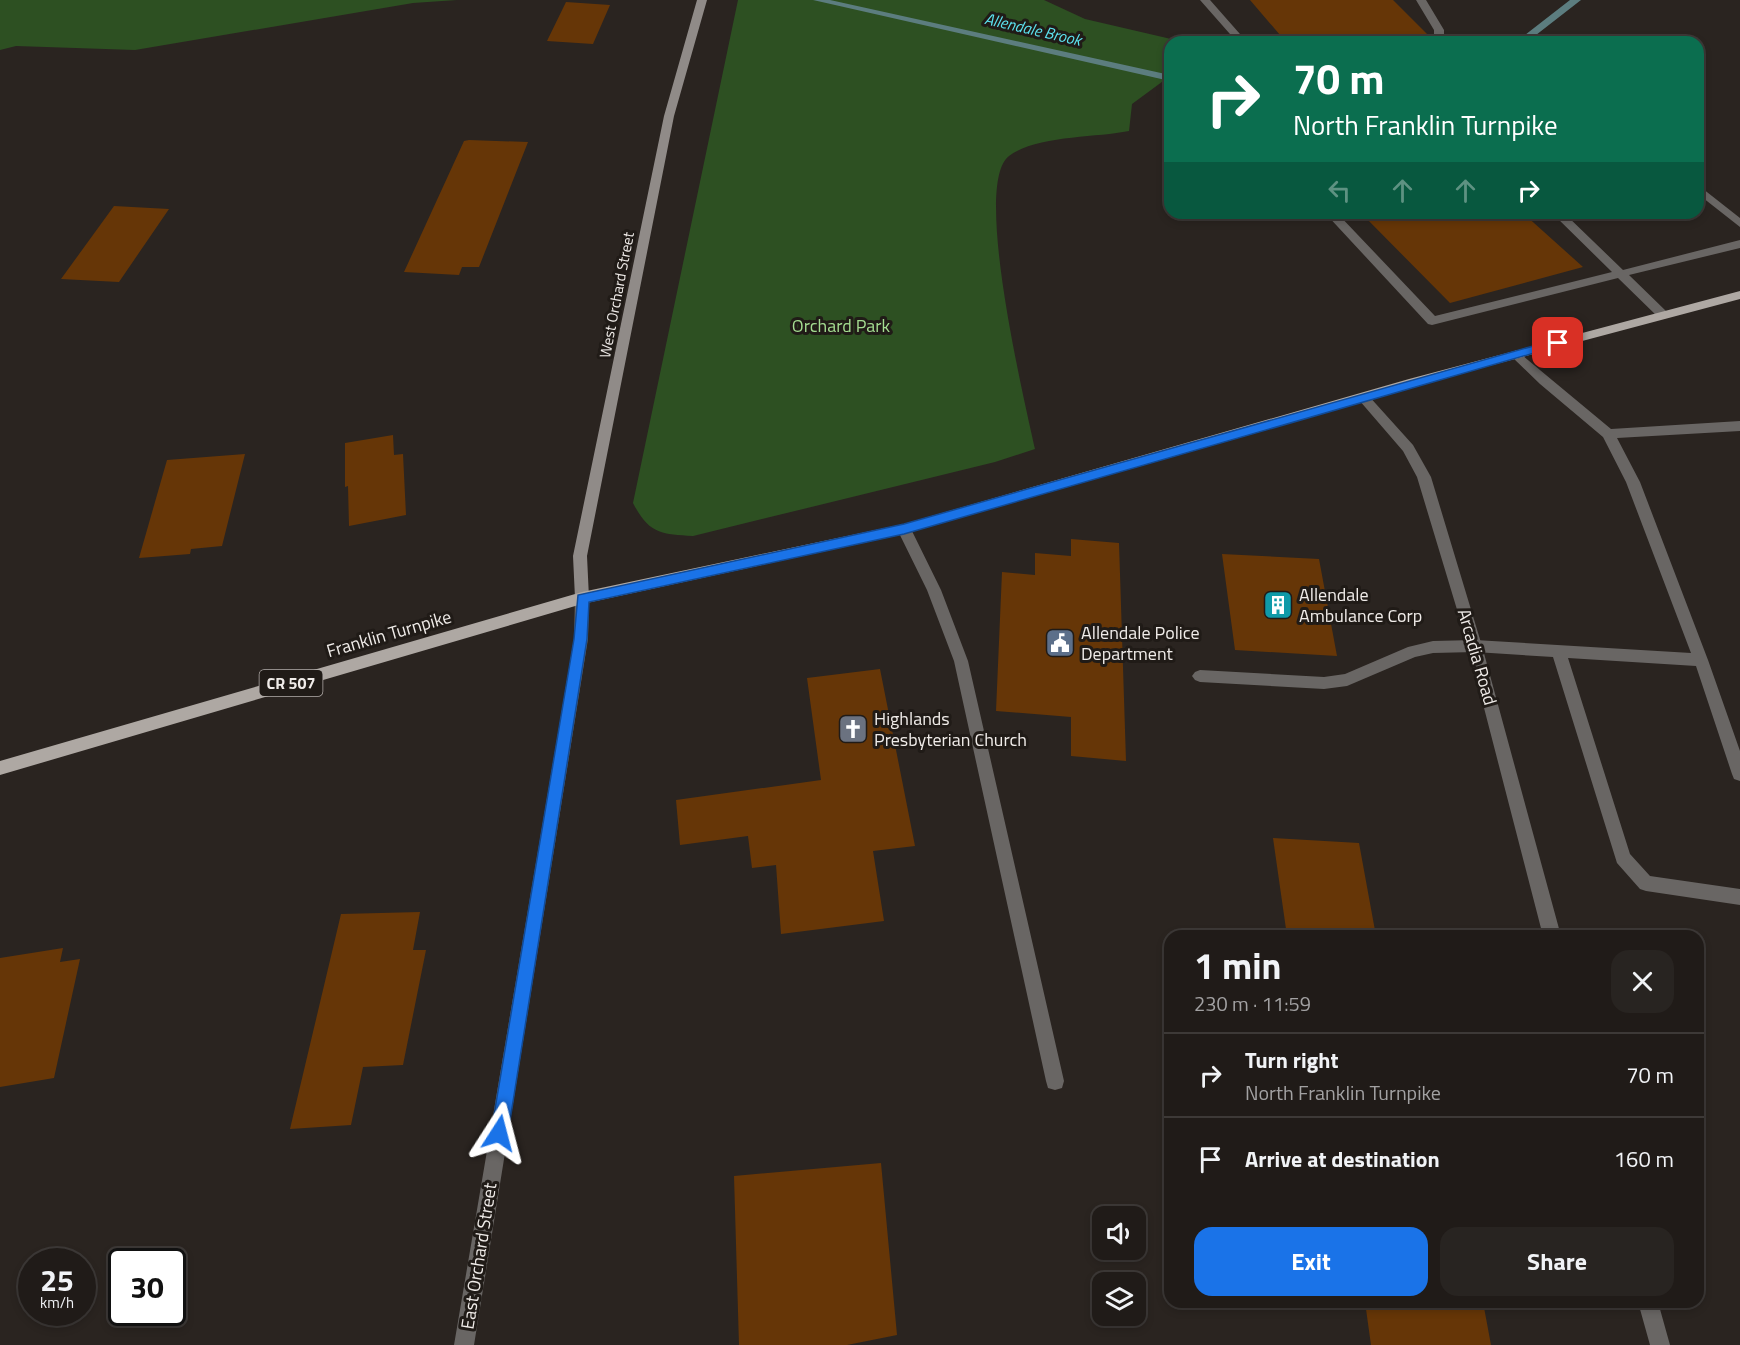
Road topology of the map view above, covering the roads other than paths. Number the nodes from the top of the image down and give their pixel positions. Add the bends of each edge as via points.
1 (702, 0) edge
2 (1205, 0) edge
3 (1421, 0) edge
4 (1237, 36) edge
5 (1440, 36) edge
6 (1704, 193) edge
7 (1337, 219) edge
8 (1564, 219) edge
9 (1740, 224) edge
10 (1740, 244) edge
11 (1620, 273) junction
12 (1740, 295) edge
13 (1663, 315) junction
14 (1516, 354) junction
15 (1363, 397) junction
16 (1740, 426) edge
17 (1608, 434) junction
18 (904, 529) junction
19 (582, 598) junction
20 (1474, 646) junction
21 (1558, 650) junction
22 (1701, 660) junction
23 (1200, 676) dead end
24 (0, 768) edge
25 (1740, 774) edge
26 (1740, 897) edge
27 (1550, 930) edge
28 (1055, 1081) dead end
29 (1650, 1308) edge
30 (464, 1345) edge
31 (1660, 1345) edge

1 - 19 main road, West Orchard Street via 669,116 580,556
2 - 4 street
3 - 5 street
6 - 9 street
7 - 11 street via 1432,321
8 - 11 street
10 - 11 street
11 - 13 street
12 - 13 main road, CR 507
13 - 14 main road, CR 507
14 - 15 main road, CR 507
14 - 17 street
15 - 18 main road, CR 507
15 - 20 street, Arcadia Road via 1408,448 1424,477
16 - 17 street
17 - 22 street via 1633,482
18 - 19 main road, CR 507
18 - 28 street via 934,590 961,661
19 - 24 main road, Franklin Turnpike / CR 507
19 - 30 street, East Orchard Street via 581,639
20 - 21 street
20 - 23 street via 1413,651 1374,670 1324,684
20 - 27 street, Arcadia Road
21 - 22 street
21 - 26 street via 1623,858 1646,883
22 - 25 street
29 - 31 street

